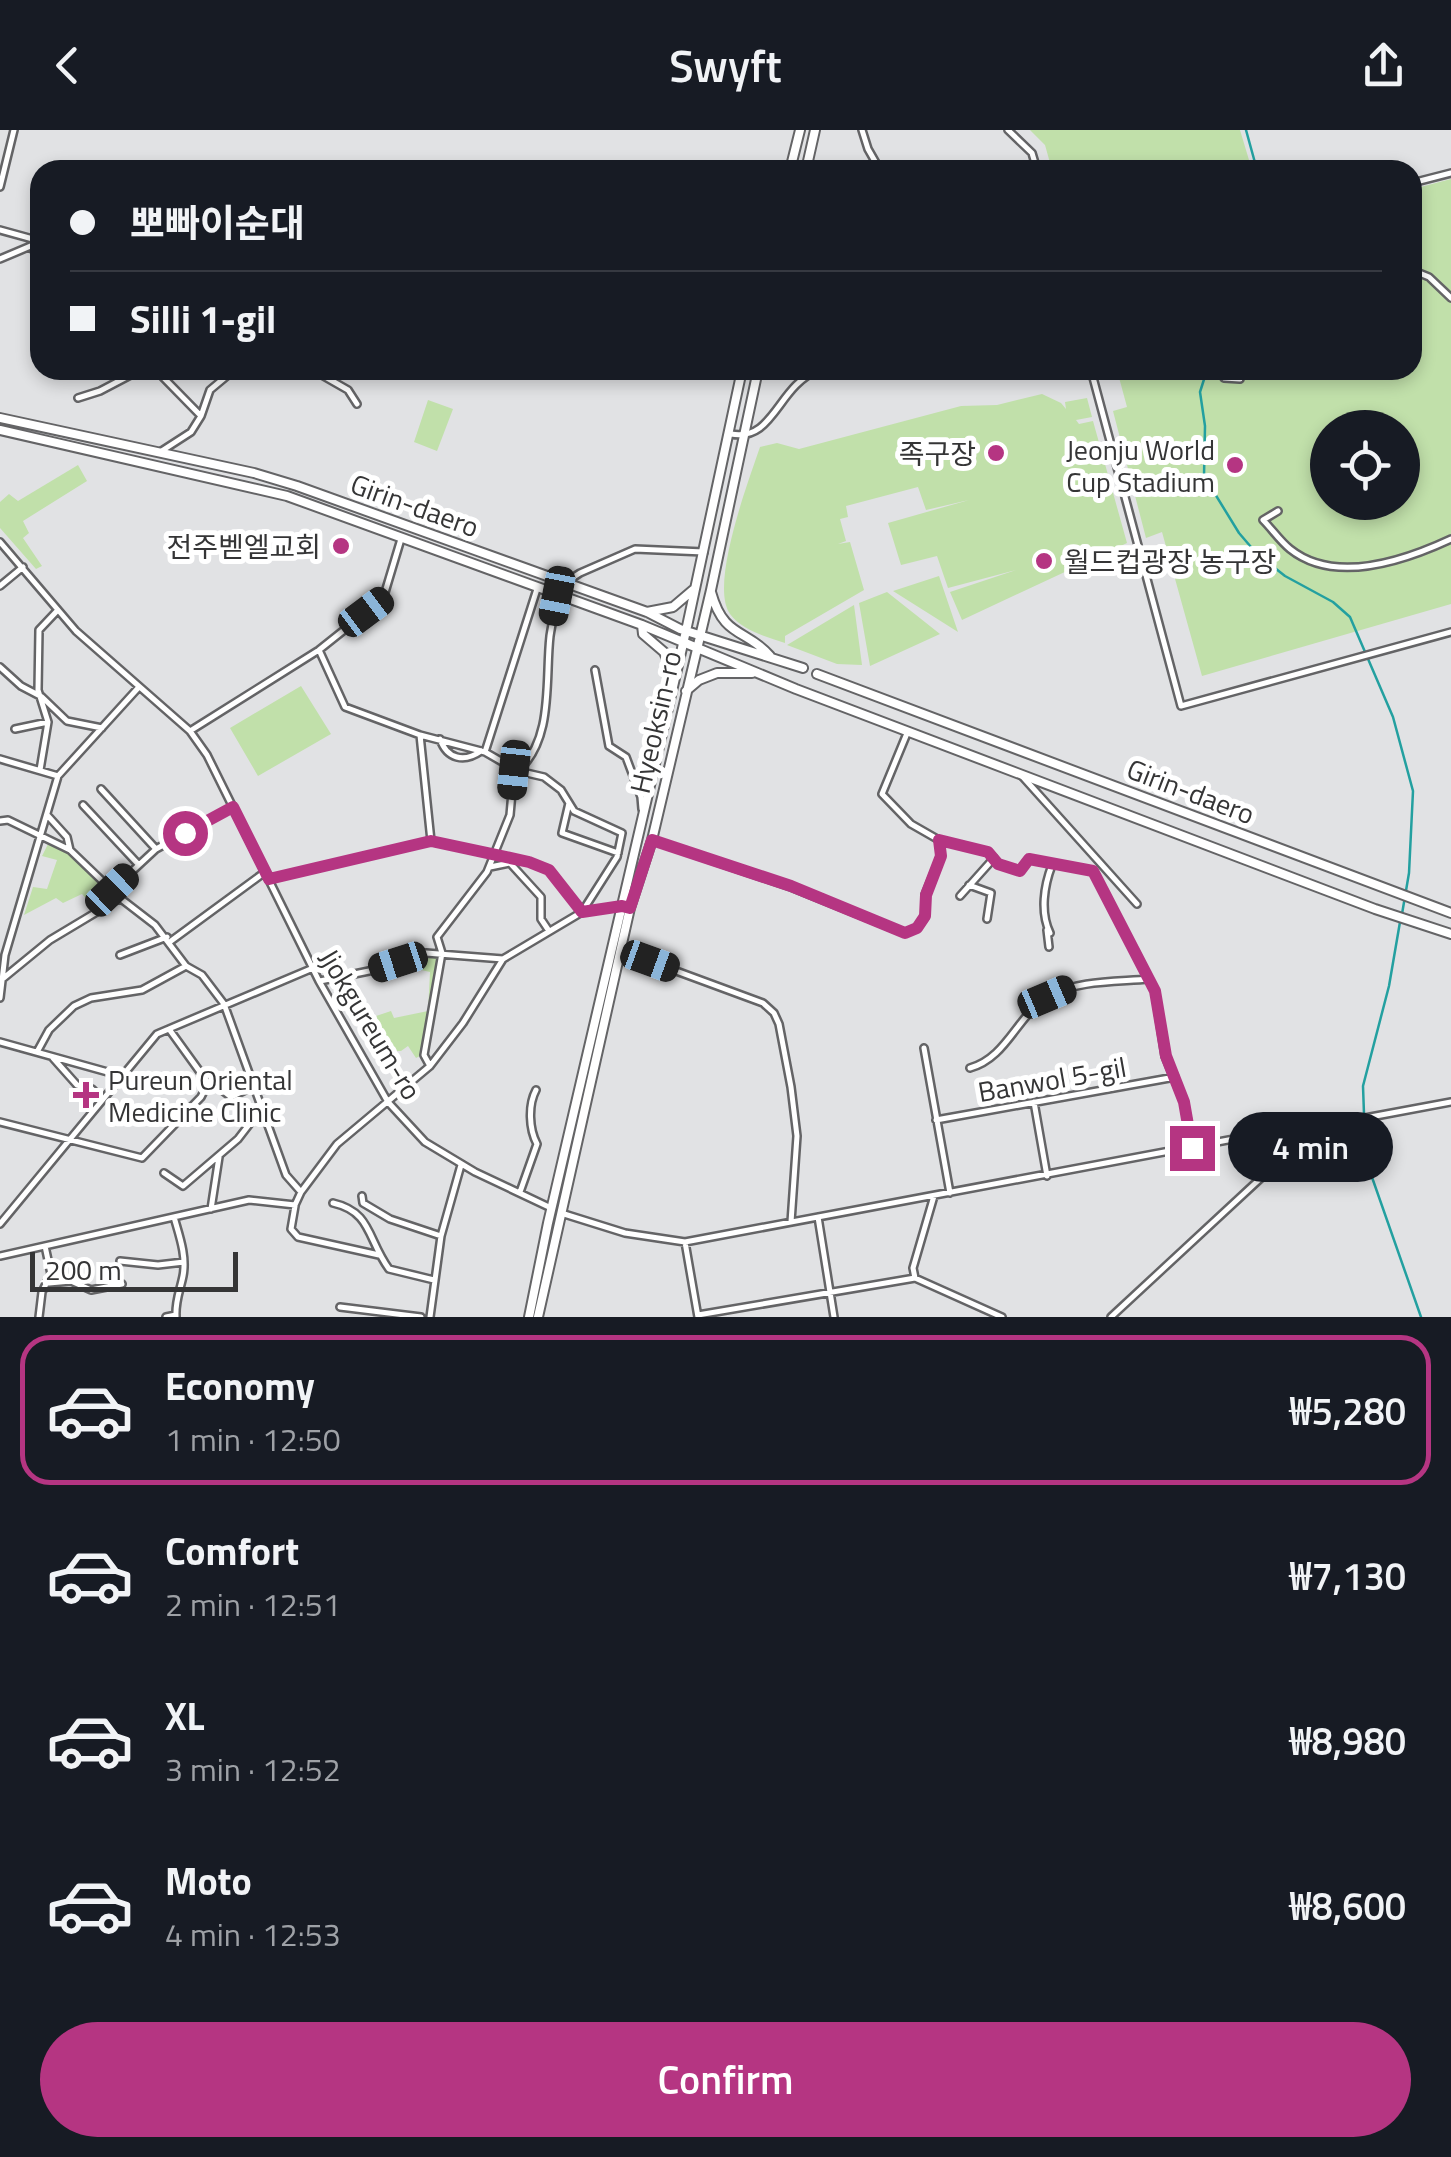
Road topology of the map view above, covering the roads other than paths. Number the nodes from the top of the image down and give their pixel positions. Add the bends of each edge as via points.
1 (14, 130) edge
2 (800, 130) edge
3 (814, 130) edge
4 (862, 130) edge
5 (1008, 130) edge
6 (792, 160) edge
7 (808, 160) edge
8 (874, 160) edge
9 (1034, 160) edge
10 (1451, 172) edge
11 (1422, 180) edge
12 (0, 186) edge
13 (0, 230) edge
14 (30, 239) edge
15 (30, 247) edge
16 (0, 259) edge
17 (1422, 274) edge
18 (1451, 298) edge
19 (122, 380) edge
20 (166, 380) edge
21 (222, 380) edge
22 (331, 380) edge
23 (740, 380) edge
24 (756, 380) edge
25 (801, 380) edge
26 (1094, 380) edge
27 (78, 398) dead end
28 (357, 404) dead end
29 (201, 416) junction
30 (0, 418) edge
31 (0, 430) edge
32 (730, 434) junction
33 (743, 436) junction
34 (160, 452) junction
35 (1278, 511) dead end
36 (402, 538) junction
37 (1451, 539) edge
38 (0, 542) edge
39 (704, 552) junction
40 (23, 567) junction
41 (564, 583) junction
42 (0, 586) edge
43 (696, 587) junction
44 (538, 589) junction
45 (711, 590) junction
46 (557, 596) junction
47 (56, 612) junction
48 (647, 612) junction
49 (642, 625) junction
50 (686, 631) junction
51 (1451, 632) edge
52 (699, 635) junction
53 (683, 644) junction
54 (696, 649) junction
55 (319, 650) junction
56 (770, 656) junction
57 (0, 667) edge
58 (803, 668) dead end
59 (595, 670) dead end
60 (756, 672) junction
61 (817, 674) dead end
62 (675, 679) junction
63 (139, 686) junction
64 (686, 691) junction
65 (42, 698) junction
66 (48, 722) junction
67 (102, 728) junction
68 (16, 729) dead end
69 (908, 730) junction
70 (190, 732) junction
71 (420, 735) junction
72 (440, 738) junction
73 (482, 751) junction
74 (0, 759) edge
75 (40, 770) junction
76 (516, 770) junction
77 (1021, 774) junction
78 (58, 776) junction
79 (102, 789) dead end
80 (569, 803) junction
81 (83, 806) dead end
82 (233, 807) junction
83 (644, 810) junction
84 (48, 815) junction
85 (0, 821) edge
86 (42, 837) junction
87 (652, 840) junction
88 (939, 840) junction
89 (431, 841) junction
90 (156, 849) junction
91 (70, 850) junction
92 (494, 854) junction
93 (618, 855) junction
94 (994, 858) junction
95 (138, 864) junction
96 (1052, 865) junction
97 (1100, 865) junction
98 (490, 867) junction
99 (1093, 871) junction
100 (267, 876) junction
101 (968, 885) junction
102 (112, 890) junction
103 (960, 896) dead end
104 (120, 898) junction
105 (1137, 904) dead end
106 (626, 907) junction
107 (582, 912) junction
108 (1451, 913) edge
109 (987, 918) dead end
110 (550, 931) junction
111 (1451, 934) edge
112 (168, 939) junction
113 (1049, 947) dead end
114 (617, 949) junction
115 (442, 952) junction
116 (120, 956) dead end
117 (502, 959) junction
118 (186, 966) junction
119 (313, 968) junction
120 (2, 978) edge
121 (1149, 979) junction
122 (319, 981) junction
123 (0, 998) edge
124 (224, 1004) junction
125 (168, 1029) junction
126 (0, 1042) edge
127 (924, 1048) dead end
128 (36, 1052) junction
129 (51, 1056) junction
130 (430, 1066) junction
131 (970, 1068) dead end
132 (122, 1076) junction
133 (1175, 1077) junction
134 (208, 1083) junction
135 (254, 1086) junction
136 (536, 1090) dead end
137 (102, 1099) junction
138 (388, 1102) junction
139 (1034, 1102) junction
140 (1451, 1102) edge
141 (261, 1109) junction
142 (936, 1120) junction
143 (0, 1122) edge
144 (1346, 1126) junction
145 (1304, 1127) junction
146 (1292, 1128) junction
147 (1258, 1136) junction
148 (67, 1140) junction
149 (1286, 1145) junction
150 (1192, 1148) junction
151 (1304, 1153) junction
152 (220, 1154) junction
153 (461, 1165) junction
154 (1268, 1167) junction
155 (164, 1172) dead end
156 (1046, 1176) junction
157 (1262, 1177) junction
158 (300, 1192) junction
159 (520, 1192) junction
160 (950, 1193) junction
161 (362, 1196) dead end
162 (934, 1196) junction
163 (333, 1204) dead end
164 (295, 1205) junction
165 (211, 1209) junction
166 (557, 1211) junction
167 (174, 1217) junction
168 (818, 1218) junction
169 (791, 1222) junction
170 (0, 1224) edge
171 (440, 1236) junction
172 (685, 1242) junction
173 (45, 1246) junction
174 (379, 1255) junction
175 (0, 1256) edge
176 (120, 1260) dead end
177 (184, 1262) junction
178 (915, 1278) junction
179 (434, 1280) junction
180 (50, 1283) junction
181 (122, 1284) dead end
182 (830, 1294) junction
183 (340, 1307) dead end
184 (176, 1316) edge
185 (698, 1316) edge
186 (38, 1317) edge
187 (166, 1317) edge
188 (420, 1317) edge
189 (430, 1317) edge
190 (529, 1317) edge
191 (538, 1317) edge
192 (834, 1317) edge
193 (1002, 1317) edge
194 (1111, 1317) edge

1 - 12 street
2 - 6 street
3 - 7 street
4 - 8 street
5 - 9 street
10 - 11 street
13 - 14 street
15 - 16 street
17 - 18 street
19 - 27 street
20 - 29 street
21 - 29 street via 210,390
22 - 28 street
23 - 32 street, Hyeoksin-ro
24 - 33 street, Hyeoksin-ro
25 - 33 street via 762,428
26 - 51 street via 1181,706
29 - 34 street via 191,432
30 - 34 street, Girin-daero
31 - 36 street, Girin-daero via 249,485
32 - 33 street
32 - 39 street, Hyeoksin-ro
33 - 45 street, Hyeoksin-ro
34 - 41 street, Girin-daero via 297,486
35 - 37 street via 1263,520 1290,549 1334,566 1378,564
36 - 44 street, Girin-daero
36 - 55 street, Girin-daero via 383,599
38 - 40 street, Jjokgureum-ro
39 - 41 street via 635,550
39 - 43 street, Hyeoksin-ro
40 - 42 street
40 - 47 street, Jjokgureum-ro
41 - 48 street, Girin-daero
43 - 48 street via 672,608
43 - 50 street, Hyeoksin-ro
44 - 46 street, Girin-daero
44 - 73 street
45 - 52 street, Hyeoksin-ro
45 - 56 street via 727,626
46 - 49 street, Girin-daero
46 - 76 street via 542,730 532,759
47 - 63 street, Jjokgureum-ro
47 - 65 street via 39,630
48 - 50 street, Girin-daero
49 - 53 street, Girin-daero
49 - 62 street
50 - 52 street, Girin-daero
50 - 53 street, Hyeoksin-ro
52 - 54 street, Hyeoksin-ro
52 - 56 street, Girin-daero
53 - 54 street, Girin-daero
53 - 62 street, Hyeoksin-ro
54 - 60 street, Girin-daero
54 - 64 street, Hyeoksin-ro
55 - 70 street, Girin-daero
55 - 71 street via 345,706
56 - 58 street, Girin-daero
57 - 65 street
59 - 83 street via 609,746 626,757
60 - 64 street via 717,674
60 - 69 street, Girin-daero
61 - 108 street, Girin-daero
62 - 83 street, Hyeoksin-ro
63 - 67 street
63 - 70 street, Jjokgureum-ro
64 - 87 street, Hyeoksin-ro
65 - 66 street
65 - 67 street via 66,721
66 - 68 street
66 - 75 street
67 - 78 street
69 - 77 street, Girin-daero
69 - 88 street via 882,794 911,824
70 - 82 street, Jjokgureum-ro
71 - 72 street
71 - 89 street
72 - 73 street
72 - 73 street via 453,756
73 - 76 street
74 - 75 street
75 - 78 street
76 - 80 street via 544,777
76 - 92 street via 510,816
77 - 97 street
77 - 111 street, Girin-daero
78 - 84 street
79 - 90 street
80 - 93 street via 618,829
80 - 93 street via 562,833
81 - 95 street
82 - 90 street
82 - 100 street, Jjokgureum-ro
83 - 106 street, Hyeoksin-ro
84 - 86 street
84 - 91 street
85 - 86 street
86 - 91 street
86 - 120 street
87 - 88 street via 905,933 925,916
87 - 106 street, Hyeoksin-ro
88 - 94 street
89 - 92 street
89 - 100 street
90 - 95 street
91 - 102 street
92 - 98 street
92 - 107 street via 549,870
93 - 107 street
94 - 96 street via 1020,871 1029,859
94 - 101 street
95 - 102 street
96 - 99 street
96 - 113 street via 1044,885
97 - 99 street
97 - 105 street
98 - 110 street via 510,862 541,897 541,918
98 - 115 street via 438,936
99 - 121 street
100 - 112 street
100 - 119 street, Jjokgureum-ro
101 - 103 street
101 - 109 street via 991,893
102 - 104 street
104 - 112 street
104 - 120 street
106 - 107 street
106 - 114 street, Hyeoksin-ro
107 - 110 street
110 - 117 street
112 - 116 street
112 - 118 street
114 - 166 street, Hyeoksin-ro
114 - 169 street via 763,1003 774,1013 797,1136
115 - 117 street
115 - 122 street
115 - 130 street via 424,1055
117 - 130 street
118 - 124 street
118 - 128 street via 142,990 74,1006
119 - 122 street, Jjokgureum-ro
119 - 124 street
120 - 123 street
121 - 131 street via 1071,987 1047,997 985,1064
121 - 133 street
122 - 138 street, Jjokgureum-ro
124 - 125 street
124 - 135 street
125 - 132 street
125 - 134 street
126 - 128 street
127 - 142 street
128 - 129 street
129 - 132 street
129 - 137 street
130 - 138 street
132 - 137 street
133 - 139 street, Banwol 5-gil
133 - 150 street
134 - 135 street via 231,1097
134 - 148 street via 142,1158
135 - 141 street
136 - 159 street via 530,1131 538,1144
137 - 148 street
138 - 153 street, Jjokgureum-ro via 425,1142
138 - 158 street via 337,1144
139 - 142 street, Banwol 5-gil
139 - 156 street
140 - 144 street
141 - 152 street
141 - 158 street via 286,1174
142 - 160 street
143 - 148 street
144 - 145 street
144 - 151 street
145 - 146 street
145 - 151 street via 1313,1140
146 - 147 street, Jjokgureum-ro
146 - 149 street
147 - 149 street
147 - 150 street, Jjokgureum-ro
147 - 154 street via 1276,1148
148 - 170 street
149 - 151 street
149 - 154 street
150 - 156 street, Jjokgureum-ro
151 - 157 street
152 - 155 street via 183,1186
152 - 165 street
153 - 159 street, Jjokgureum-ro
153 - 171 street
154 - 157 street
156 - 160 street, Jjokgureum-ro
157 - 194 street
158 - 164 street
159 - 166 street, Jjokgureum-ro
160 - 162 street, Jjokgureum-ro
161 - 171 street via 362,1203 390,1219
162 - 168 street, Jjokgureum-ro
162 - 178 street
163 - 174 street via 360,1214
164 - 165 street via 249,1200
164 - 174 street via 290,1229 298,1237
165 - 167 street
166 - 172 street, Jjokgureum-ro via 625,1233
166 - 190 street, Hyeoksin-ro
166 - 191 street, Hyeoksin-ro
167 - 173 street
167 - 177 street
168 - 169 street, Jjokgureum-ro
168 - 182 street
169 - 172 street, Jjokgureum-ro
171 - 179 street
172 - 185 street
173 - 175 street
173 - 180 street
174 - 179 street via 389,1269
176 - 177 street
177 - 184 street
178 - 182 street
178 - 193 street
179 - 189 street
180 - 181 street via 70,1281 91,1290
180 - 186 street
182 - 185 street
182 - 192 street
183 - 188 street
184 - 187 street

